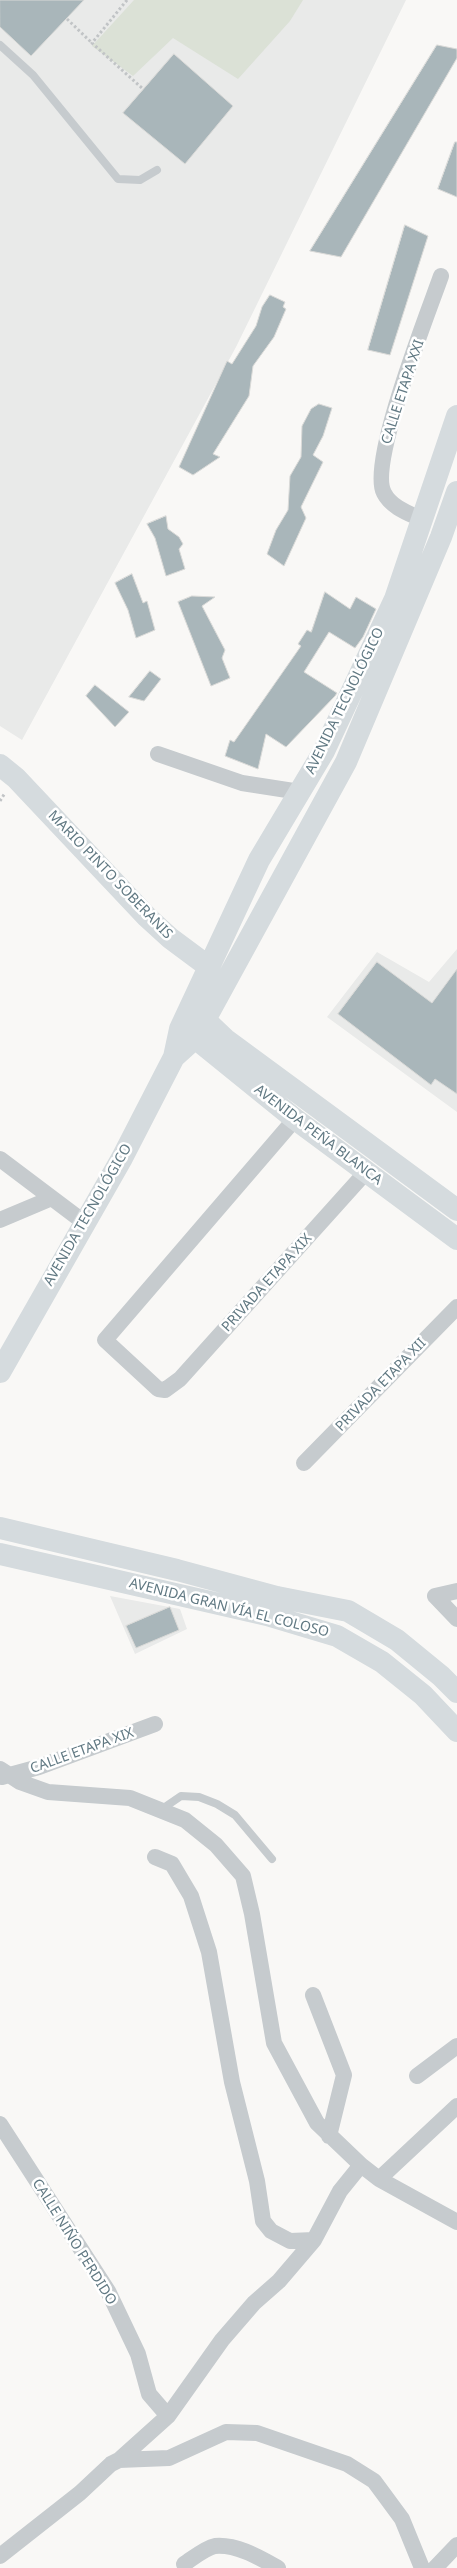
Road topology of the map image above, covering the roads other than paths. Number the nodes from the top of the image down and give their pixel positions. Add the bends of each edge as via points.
1 (0, 45) edge
2 (157, 170) dead end
3 (441, 276) dead end
4 (457, 416) edge
5 (457, 492) edge
6 (421, 519) junction
7 (158, 754) dead end
8 (8, 771) edge
9 (300, 792) junction
10 (209, 966) junction
11 (192, 1025) junction
12 (295, 1119) junction
13 (0, 1159) edge
14 (366, 1172) junction
15 (52, 1198) junction
16 (457, 1210) edge
17 (0, 1220) edge
18 (84, 1223) junction
19 (457, 1239) edge
20 (457, 1307) edge
21 (0, 1372) edge
22 (304, 1463) dead end
23 (0, 1528) edge
24 (0, 1554) edge
25 (457, 1591) edge
26 (457, 1619) edge
27 (457, 1692) edge
28 (155, 1724) dead end
29 (457, 1731) edge
30 (3, 1774) edge
31 (160, 1810) junction
32 (155, 1857) dead end
33 (272, 1859) dead end
34 (313, 1995) dead end
35 (457, 2046) edge
36 (418, 2076) dead end
37 (457, 2106) edge
38 (0, 2124) edge
39 (329, 2136) junction
40 (361, 2166) junction
41 (379, 2178) junction
42 (457, 2222) edge
43 (314, 2240) junction
44 (168, 2416) junction
45 (119, 2460) junction
46 (457, 2545) edge
47 (2, 2554) edge
48 (184, 2564) dead end
49 (278, 2568) edge
50 (422, 2568) edge
51 (435, 2568) edge

1 - 2 lane via 34,75 118,179 140,180
3 - 6 street, CALLE ETAPA XXI via 387,433 382,463 383,492 395,507
4 - 6 main road, AVENIDA TECNOLÓGICO
5 - 11 main road, AVENIDA TECNOLÓGICO via 346,762
6 - 9 main road, AVENIDA TECNOLÓGICO via 395,599 324,751
7 - 9 street via 242,783
8 - 10 main road, MARIO PINTO SOBERANIS via 147,917
9 - 10 main road, AVENIDA TECNOLÓGICO via 259,860
10 - 11 main road, AVENIDA TECNOLÓGICO
11 - 12 main road, AVENIDA PEÑA BLANCA
11 - 16 main road, AVENIDA PEÑA BLANCA via 225,1039
11 - 18 main road, AVENIDA TECNOLÓGICO
12 - 14 main road, AVENIDA PEÑA BLANCA
12 - 14 street, PRIVADA ETAPA XIX via 105,1340 158,1389 165,1390 180,1379
13 - 15 street
14 - 19 main road, AVENIDA PEÑA BLANCA
15 - 17 street
15 - 18 street
18 - 21 main road, AVENIDA TECNOLÓGICO
20 - 22 street, PRIVADA ETAPA XII
23 - 27 main road, AVENIDA GRAN VÍA EL COLOSO via 276,1597 348,1611 397,1640
24 - 29 main road, AVENIDA GRAN VÍA EL COLOSO via 267,1615 337,1636 382,1662 423,1695
25 - 26 street via 435,1596
28 - 30 street, CALLE ETAPA XIX via 39,1767
30 - 31 street via 48,1792 130,1798
31 - 33 lane via 181,1796 199,1797 217,1804 235,1815
31 - 39 street via 185,1820 216,1845 242,1876 252,1914 274,2043 317,2123
32 - 43 street via 172,1864 191,1896 210,1952 232,2082 257,2181 263,2220 270,2231 290,2241
34 - 39 street via 344,2076
35 - 36 street
37 - 41 street
38 - 44 street, CALLE NIÑO PERDIDO via 108,2291 138,2354 149,2394
39 - 40 street
40 - 41 street
40 - 43 street via 340,2191
41 - 42 street
43 - 44 street via 222,2340
44 - 45 street
45 - 47 street
45 - 50 street via 169,2458 226,2432 257,2432 347,2464 374,2481 402,2519
46 - 51 street
48 - 49 street via 214,2546 253,2555

